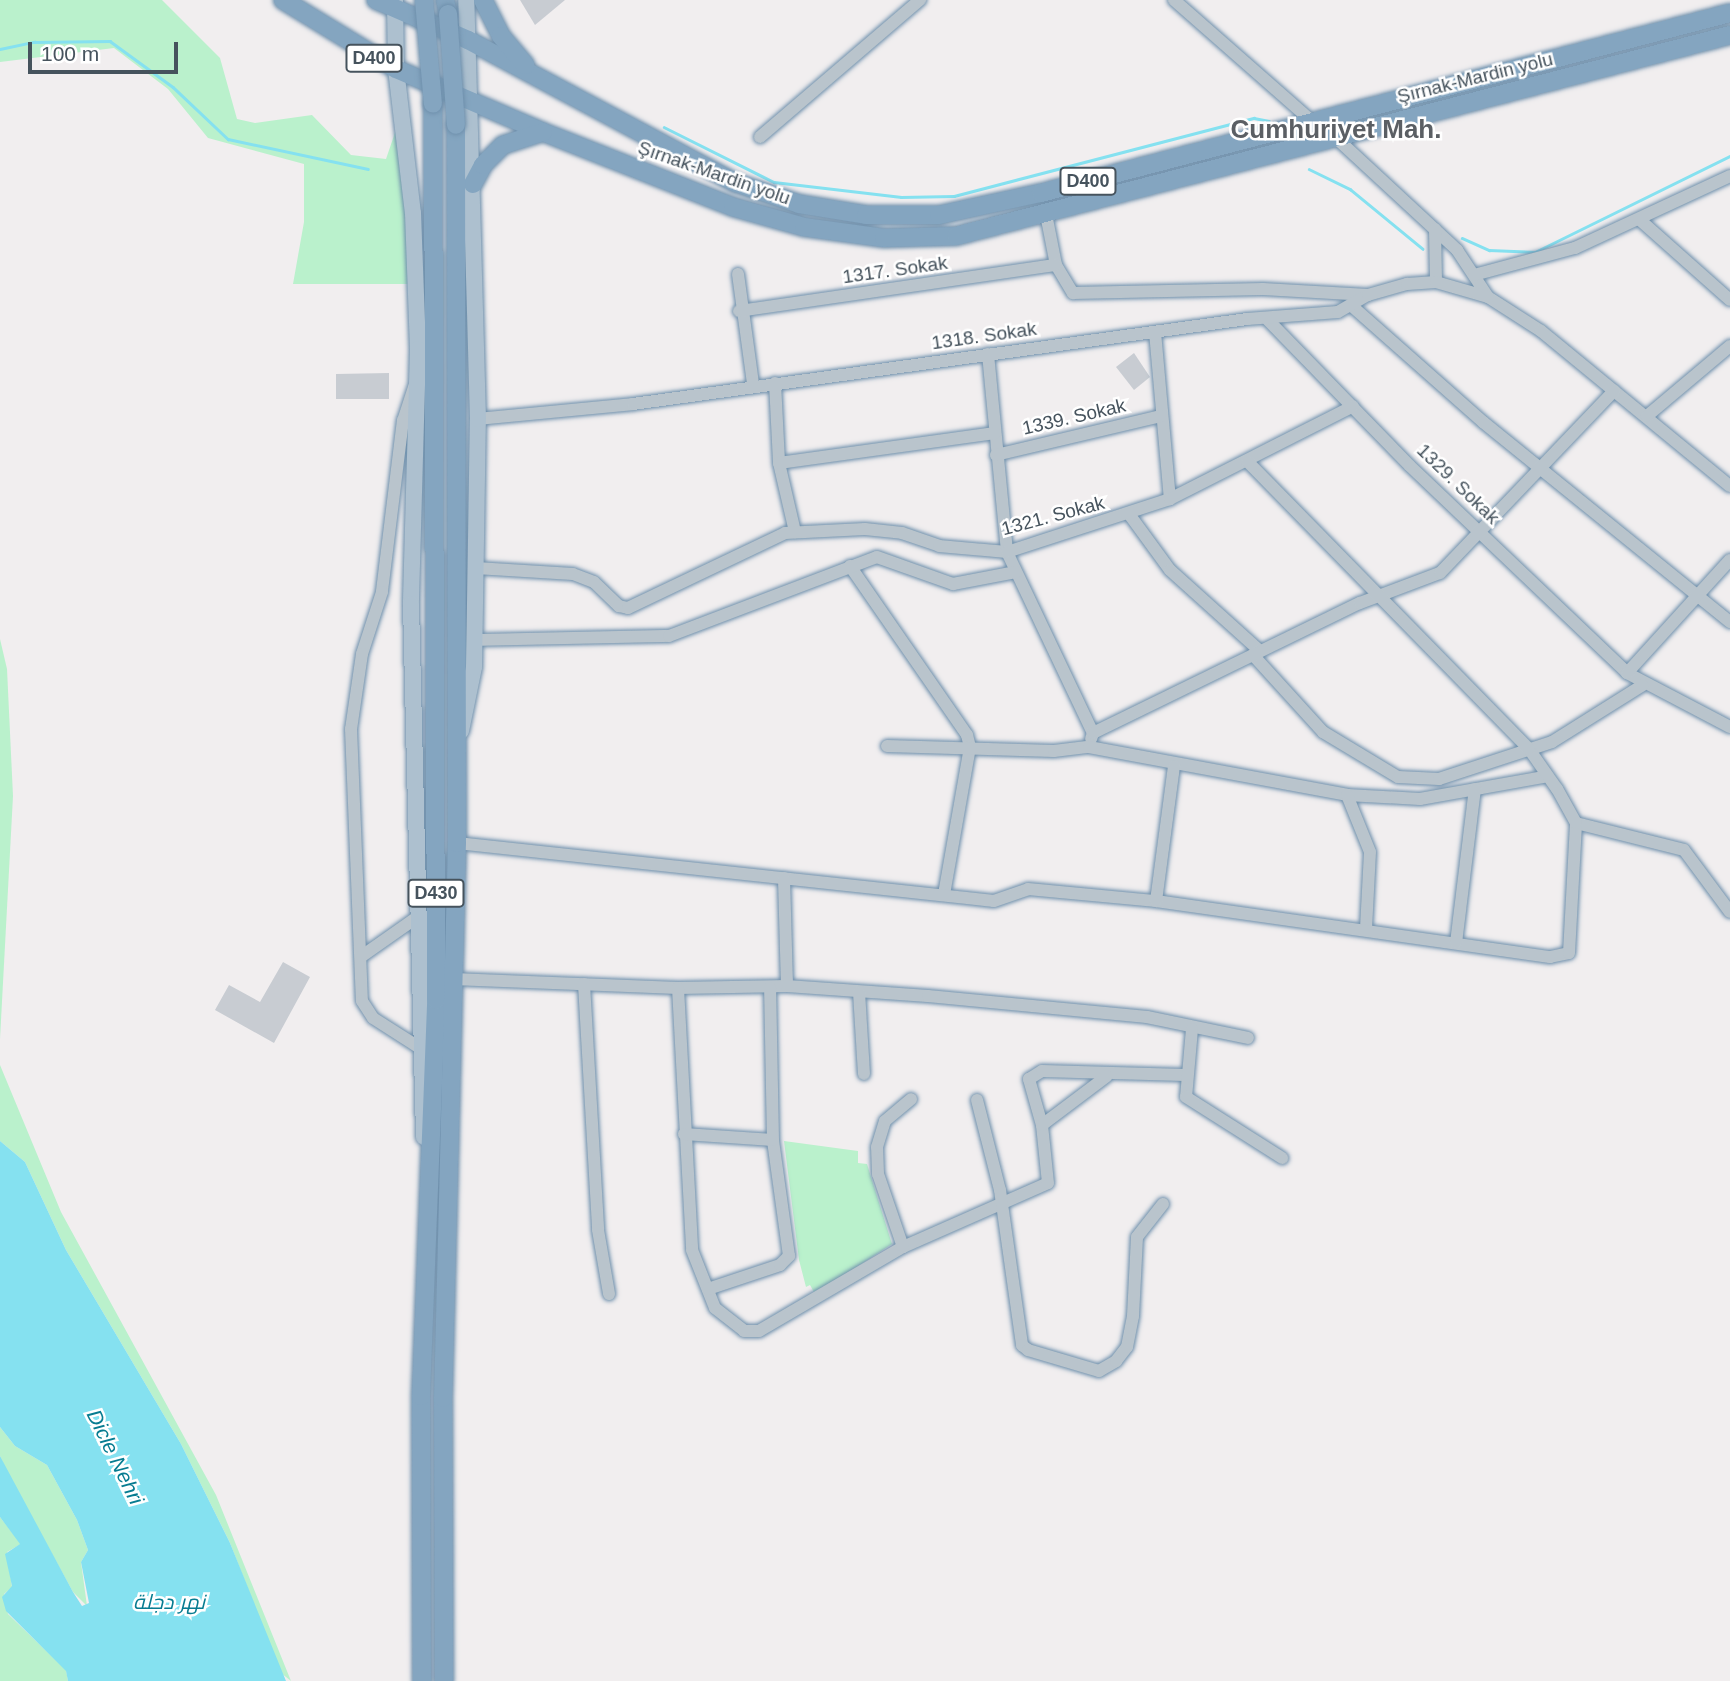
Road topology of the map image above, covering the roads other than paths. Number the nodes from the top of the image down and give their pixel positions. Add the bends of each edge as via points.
1 (283, 0) edge
2 (376, 0) edge
3 (424, 0) edge
4 (466, 0) edge
5 (483, 0) edge
6 (920, 0) edge
7 (1174, 0) edge
8 (394, 5) edge
9 (446, 7) edge
10 (1730, 13) edge
11 (1730, 35) edge
12 (468, 40) junction
13 (396, 69) junction
14 (535, 75) junction
15 (471, 102) junction
16 (1314, 122) junction
17 (543, 132) junction
18 (1334, 135) junction
19 (760, 137) dead end
20 (1730, 176) edge
21 (473, 184) junction
22 (1046, 214) junction
23 (1640, 220) junction
24 (1435, 229) junction
25 (1056, 265) junction
26 (738, 274) dead end
27 (1474, 275) junction
28 (1436, 282) junction
29 (1368, 295) junction
30 (1488, 297) junction
31 (1730, 300) edge
32 (1353, 307) junction
33 (739, 311) junction
34 (1266, 318) junction
35 (1155, 332) junction
36 (1730, 346) edge
37 (988, 354) junction
38 (418, 378) junction
39 (775, 383) junction
40 (753, 384) junction
41 (1614, 391) junction
42 (1353, 406) junction
43 (1161, 416) junction
44 (1647, 416) junction
45 (478, 419) junction
46 (995, 433) junction
47 (996, 454) junction
48 (1247, 461) junction
49 (779, 463) junction
50 (1543, 467) junction
51 (1730, 486) edge
52 (1170, 499) junction
53 (1129, 514) junction
54 (795, 532) junction
55 (1483, 534) junction
56 (1007, 552) junction
57 (1730, 560) edge
58 (850, 566) junction
59 (476, 568) junction
60 (1016, 572) junction
61 (1695, 597) junction
62 (1379, 600) junction
63 (1730, 622) edge
64 (475, 640) junction
65 (1256, 653) junction
66 (1627, 673) junction
67 (1643, 685) junction
68 (1730, 727) edge
69 (1093, 733) junction
70 (887, 746) dead end
71 (970, 747) junction
72 (1089, 747) junction
73 (1529, 749) junction
74 (457, 754) junction
75 (1174, 766) junction
76 (1544, 777) junction
77 (1475, 789) junction
78 (1347, 795) junction
79 (1576, 823) junction
80 (457, 843) junction
81 (784, 878) junction
82 (944, 895) junction
83 (1156, 901) junction
84 (1730, 912) edge
85 (419, 916) junction
86 (1366, 929) junction
87 (1456, 943) junction
88 (362, 956) junction
89 (453, 979) junction
90 (584, 984) junction
91 (787, 986) junction
92 (678, 988) junction
93 (770, 988) junction
94 (859, 992) junction
95 (1192, 1029) junction
96 (1248, 1038) dead end
97 (420, 1048) junction
98 (864, 1074) dead end
99 (1185, 1075) junction
100 (1107, 1076) junction
101 (911, 1099) dead end
102 (977, 1100) dead end
103 (1042, 1125) junction
104 (684, 1134) junction
105 (774, 1140) junction
106 (1282, 1158) dead end
107 (1000, 1202) junction
108 (1163, 1204) dead end
109 (428, 1205) junction
110 (903, 1247) junction
111 (708, 1289) junction
112 (609, 1294) dead end
113 (422, 1681) edge
114 (444, 1681) edge

1 - 13 highway, Şırnak-Mardin yolu / D400
2 - 8 highway, Şırnak-Mardin yolu / D400
3 - 109 highway, D430, bridge via 433,104 436,1000
4 - 12 main road
5 - 14 highway via 501,36
6 - 19 street
7 - 16 street
8 - 12 highway, Şırnak-Mardin yolu / D400
8 - 13 main road
9 - 74 highway, D430, bridge via 456,125
10 - 16 highway, Şırnak-Mardin yolu / D400
11 - 18 highway, Şırnak-Mardin yolu / D400
12 - 14 highway, Şırnak-Mardin yolu / D400
12 - 15 main road
13 - 15 highway, Şırnak-Mardin yolu / D400
13 - 38 main road via 413,213
14 - 16 highway, Şırnak-Mardin yolu / D400 via 736,183 799,204 866,215 939,215
15 - 17 highway, Şırnak-Mardin yolu / D400
15 - 21 main road
17 - 21 highway via 503,145 483,165
17 - 22 highway, Şırnak-Mardin yolu / D400 via 733,207 804,227 884,238 956,236
18 - 22 highway, Şırnak-Mardin yolu / D400
18 - 24 street
20 - 23 street
21 - 45 main road
22 - 25 street
23 - 27 street via 1575,248
23 - 31 street
24 - 27 street
24 - 28 street
25 - 29 street via 1073,293 1262,289
25 - 33 street, 1317. Sokak
26 - 33 street
27 - 30 street
28 - 29 street
28 - 30 street
29 - 32 street
30 - 41 street via 1541,331
32 - 34 street, 1318. Sokak
32 - 50 street via 1483,422
33 - 40 street
34 - 35 street, 1318. Sokak
34 - 42 street, 1329. Sokak
35 - 37 street, 1318. Sokak
35 - 43 street
36 - 44 street
37 - 39 street, 1318. Sokak
37 - 46 street
38 - 85 main road via 411,604
38 - 88 street via 403,420 382,592 362,654 351,715
39 - 40 street, 1318. Sokak
39 - 49 street
40 - 45 street, 1318. Sokak via 633,404
41 - 44 street
41 - 50 street
42 - 48 street, 1321. Sokak
42 - 55 street, 1329. Sokak
43 - 47 street, 1339. Sokak
43 - 52 street
44 - 51 street
45 - 59 main road
46 - 47 street
46 - 49 street
47 - 56 street
48 - 52 street, 1321. Sokak
48 - 62 street
49 - 54 street
50 - 55 street
50 - 61 street
52 - 53 street, 1321. Sokak
53 - 56 street, 1321. Sokak
53 - 65 street via 1170,570
54 - 56 street, 1321. Sokak via 865,529 902,533 939,546
54 - 59 street, 1321. Sokak via 720,561 628,608 619,607 594,582 573,574
55 - 62 street via 1440,573
55 - 66 street, 1329. Sokak
56 - 60 street
57 - 61 street
58 - 60 street via 887,558 953,584
58 - 64 street via 669,636
58 - 71 street
59 - 64 main road
60 - 69 street
61 - 63 street
61 - 66 street
62 - 65 street via 1360,603
62 - 73 street
64 - 74 main road
65 - 69 street
65 - 73 street via 1323,732 1398,777 1439,779
66 - 67 street, 1329. Sokak
67 - 68 street, 1329. Sokak
67 - 73 street via 1579,728
69 - 72 street
70 - 71 street
71 - 72 street via 1054,751
71 - 82 street
72 - 75 street
73 - 76 street
74 - 80 highway, D430
75 - 78 street
75 - 83 street
76 - 77 street
76 - 79 street
77 - 78 street via 1420,799
77 - 87 street
78 - 86 street via 1370,852
79 - 84 street via 1684,850
79 - 87 street via 1569,953 1550,957
80 - 81 street
80 - 89 highway, D430
81 - 82 street
81 - 91 street
82 - 83 street via 994,901 1028,889
83 - 86 street
85 - 88 street
85 - 97 main road
86 - 87 street
88 - 97 street via 362,1001 373,1018
89 - 90 street
89 - 114 highway, D430 via 443,1398
90 - 92 street
90 - 112 street via 598,1230
91 - 93 street
91 - 94 street
92 - 93 street
92 - 104 street
93 - 105 street
94 - 95 street via 1147,1017
94 - 98 street
95 - 96 street
95 - 99 street
97 - 109 main road
99 - 100 street
99 - 106 street via 1186,1097 1194,1107
100 - 103 street
100 - 103 street via 1042,1071 1029,1079
101 - 110 street via 885,1121 877,1147 878,1174
102 - 107 street
103 - 107 street via 1048,1183
104 - 105 street
104 - 111 street via 692,1250
105 - 111 street via 789,1256 780,1265
107 - 108 street via 1022,1345 1099,1371 1127,1347 1137,1237
107 - 110 street
109 - 113 highway, D430 via 421,1396
110 - 111 street via 759,1331 731,1325

